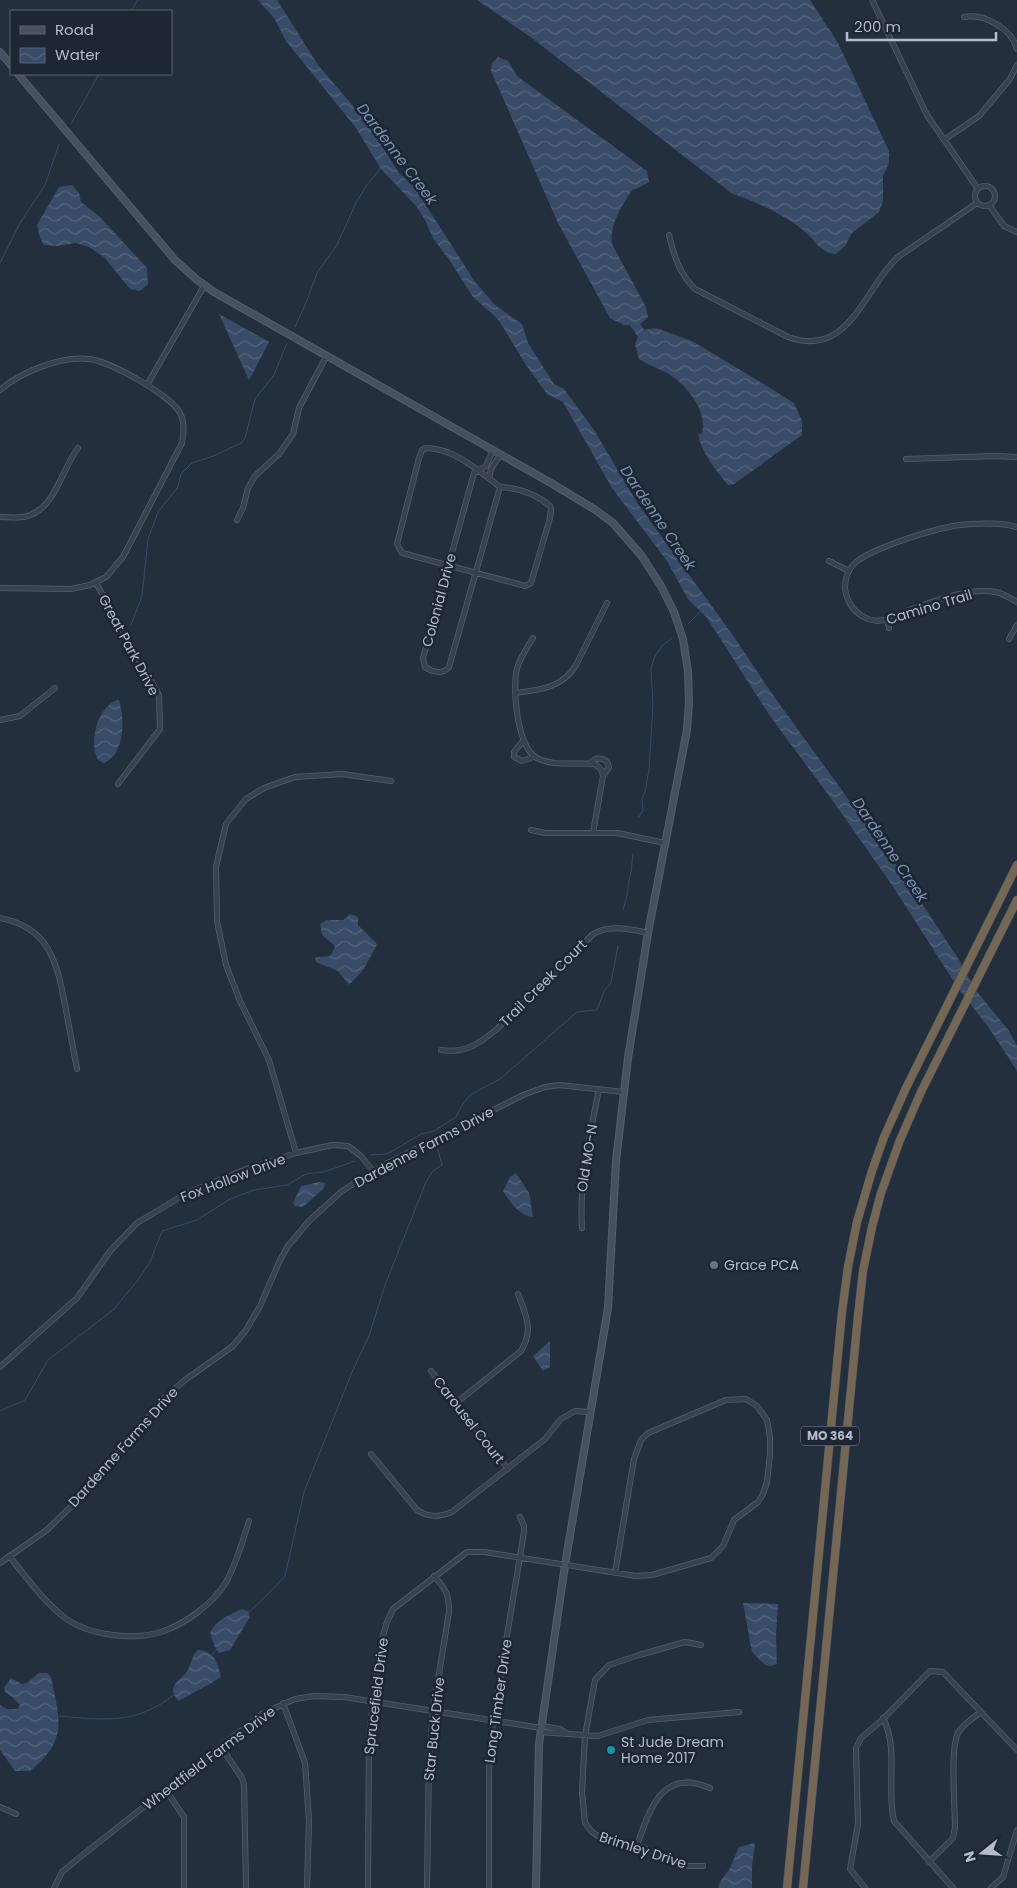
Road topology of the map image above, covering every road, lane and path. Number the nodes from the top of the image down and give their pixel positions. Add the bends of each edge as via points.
1 (872, 0) edge
2 (964, 17) dead end
3 (1017, 49) edge
4 (0, 52) edge
5 (10, 64) edge
6 (1017, 65) edge
7 (19, 75) edge
8 (944, 140) junction
9 (978, 189) junction
10 (977, 203) junction
11 (989, 206) junction
12 (1017, 232) edge
13 (669, 235) dead end
14 (204, 286) junction
15 (327, 355) junction
16 (146, 385) junction
17 (0, 390) edge
18 (78, 448) dead end
19 (493, 450) junction
20 (501, 454) junction
21 (1017, 457) edge
22 (906, 459) dead end
23 (478, 470) junction
24 (489, 478) junction
25 (500, 488) junction
26 (0, 517) edge
27 (237, 520) dead end
28 (1017, 527) edge
29 (829, 561) dead end
30 (449, 565) junction
31 (848, 571) junction
32 (475, 573) junction
33 (96, 583) junction
34 (0, 588) edge
35 (1017, 602) edge
36 (607, 603) dead end
37 (887, 620) junction
38 (1017, 626) edge
39 (889, 628) dead end
40 (533, 638) dead end
41 (1009, 638) dead end
42 (55, 688) dead end
43 (515, 693) junction
44 (0, 720) edge
45 (523, 741) junction
46 (534, 757) junction
47 (590, 764) junction
48 (603, 776) junction
49 (391, 781) dead end
50 (118, 784) dead end
51 (531, 830) dead end
52 (593, 833) junction
53 (665, 843) junction
54 (1017, 865) edge
55 (1017, 900) edge
56 (0, 918) edge
57 (648, 933) junction
58 (441, 1050) dead end
59 (77, 1069) dead end
60 (599, 1089) junction
61 (624, 1092) junction
62 (296, 1153) junction
63 (373, 1171) junction
64 (582, 1228) dead end
65 (518, 1294) dead end
66 (0, 1367) edge
67 (430, 1371) dead end
68 (456, 1403) junction
69 (590, 1412) junction
70 (371, 1454) dead end
71 (508, 1469) junction
72 (520, 1517) dead end
73 (249, 1521) dead end
74 (9, 1556) junction
75 (520, 1558) junction
76 (0, 1563) edge
77 (565, 1565) junction
78 (615, 1573) junction
79 (434, 1576) junction
80 (701, 1646) dead end
81 (374, 1701) junction
82 (283, 1704) junction
83 (433, 1711) junction
84 (739, 1712) dead end
85 (981, 1712) junction
86 (883, 1718) junction
87 (493, 1721) junction
88 (541, 1729) junction
89 (585, 1736) junction
90 (221, 1747) junction
91 (1017, 1750) edge
92 (710, 1788) dead end
93 (166, 1790) junction
94 (0, 1808) edge
95 (16, 1814) dead end
96 (1017, 1830) edge
97 (637, 1845) junction
98 (929, 1862) junction
99 (703, 1866) dead end
100 (54, 1888) edge
101 (184, 1888) edge
102 (246, 1888) edge
103 (307, 1888) edge
104 (368, 1888) edge
105 (427, 1888) edge
106 (489, 1888) edge
107 (536, 1888) edge
108 (787, 1888) edge
109 (803, 1888) edge
110 (866, 1888) edge
111 (953, 1888) edge
112 (991, 1888) edge

1 - 8 street via 924,108
2 - 3 street via 980,17 999,27 1011,36
4 - 5 main road
6 - 8 street via 1013,75 979,116
7 - 14 main road via 175,260
8 - 9 street
9 - 10 street via 974,194
9 - 11 street via 984,186 993,190 994,200
10 - 11 street
10 - 13 street via 898,257 848,324 833,335 814,341 788,337 695,288 677,264
11 - 12 street via 1004,226
14 - 15 main road
14 - 16 street
15 - 19 main road
15 - 27 street via 298,408 294,434 279,454 255,476
16 - 17 street via 108,364 81,359 56,362 33,370
16 - 33 street via 180,413 184,428 182,443 123,557 112,572
18 - 26 street via 48,502 40,510 23,517
19 - 20 main road
19 - 23 street, Colonial Drive via 486,466
20 - 24 street
20 - 53 main road via 613,523 641,555 662,586 674,612 688,671 690,702 688,730
21 - 22 street
23 - 24 street
23 - 30 street, Colonial Drive via 474,473
23 - 30 street via 444,451 422,450 396,544 402,553
24 - 25 street
25 - 32 street, Colonial Drive
25 - 32 street via 527,492 552,509 531,583 525,586
28 - 31 street via 994,523 944,528 877,550 856,562
29 - 31 street
30 - 32 street
30 - 32 street, Colonial Drive via 423,658 427,669 439,672 449,667
31 - 37 street, Camino Trail via 845,589 851,606 867,619
33 - 34 street via 63,590
33 - 50 street, Great Park Drive via 159,695 160,729
35 - 37 street, Camino Trail via 997,592 973,592
36 - 43 street via 570,673 550,688
37 - 39 street
38 - 41 street
40 - 43 street via 517,669
42 - 44 street via 20,716
43 - 45 street
45 - 46 street
45 - 46 street via 514,757 522,761
46 - 47 street via 552,763
47 - 48 street via 600,767
47 - 48 street via 598,758 607,762
48 - 52 street
49 - 62 street via 342,774 295,777 264,788 246,799 226,824 216,868 217,921 226,965 269,1060
51 - 52 street
52 - 53 street via 617,833
53 - 57 main road
54 - 108 highway, MO 364 via 898,1104 861,1205 842,1312
55 - 109 highway, MO 364 via 910,1116 877,1210 863,1272
56 - 59 street via 22,924 47,945 60,980
57 - 58 street, Trail Creek Court via 621,928 599,930 484,1039 455,1052
57 - 61 main road
60 - 61 street, Dardenne Farms Drive
60 - 63 street, Dardenne Farms Drive via 570,1085 545,1087
60 - 64 street, Old MO-N via 584,1175
61 - 69 main road via 616,1161 608,1308
62 - 63 street, Fox Hollow Drive via 332,1145 348,1146
62 - 66 street, Fox Hollow Drive via 187,1193 137,1223 110,1250 77,1298
63 - 74 street, Dardenne Farms Drive via 342,1191 309,1221 288,1246 260,1306 233,1346 163,1399 90,1488 47,1530
65 - 68 street via 529,1332 527,1342 521,1351
67 - 68 street, Carousel Court
68 - 71 street, Carousel Court
69 - 71 street via 575,1411 561,1419 545,1439
69 - 77 main road
70 - 71 street via 417,1510 431,1516 452,1512
72 - 75 street, Long Timber Drive via 524,1526
73 - 74 street via 236,1562 225,1583 189,1618 153,1634 122,1636 79,1625 66,1618 41,1597
74 - 76 street, Dardenne Farms Drive
75 - 77 street, Sprucefield Drive
75 - 79 street, Sprucefield Drive via 467,1552
75 - 87 street, Long Timber Drive
77 - 78 street, Sprucefield Drive
77 - 88 main road
78 - 78 street, Sprucefield Drive via 652,1575 711,1558 719,1551 734,1520 758,1502 766,1488 769,1426 757,1406 746,1400 726,1400 648,1433 641,1440 634,1459
79 - 81 street, Sprucefield Drive via 393,1609 386,1622
79 - 83 street, Star Buck Drive via 449,1597 449,1612
80 - 89 street, Brimley Drive via 685,1642 609,1665 595,1680
81 - 82 street, Wheatfield Farms Drive via 314,1696
81 - 83 street, Wheatfield Farms Drive
81 - 104 street, Sprucefield Drive via 368,1751
82 - 90 street, Wheatfield Farms Drive via 262,1714
82 - 103 street via 304,1763 309,1820
83 - 87 street, Wheatfield Farms Drive
83 - 105 street, Star Buck Drive
84 - 89 street, Wheatfield Farms Drive via 648,1720 598,1736
85 - 86 street via 943,1672 930,1671
85 - 91 street
85 - 98 street via 959,1731 955,1740 953,1838
86 - 98 street via 890,1735 894,1821
86 - 110 street via 861,1738 856,1748 858,1824 850,1869
87 - 88 street, Wheatfield Farms Drive
87 - 106 street, Long Timber Drive via 489,1770
88 - 89 street, Wheatfield Farms Drive via 560,1729
88 - 107 main road
89 - 97 street, Brimley Drive via 582,1808 587,1826 600,1838
90 - 93 street, Wheatfield Farms Drive
90 - 102 street via 244,1784
92 - 97 street via 686,1782 665,1789 654,1802
93 - 100 street, Wheatfield Farms Drive via 68,1867
93 - 101 street via 184,1817
94 - 95 street
96 - 112 street via 1003,1877
97 - 99 street, Brimley Drive via 688,1866
98 - 111 street

